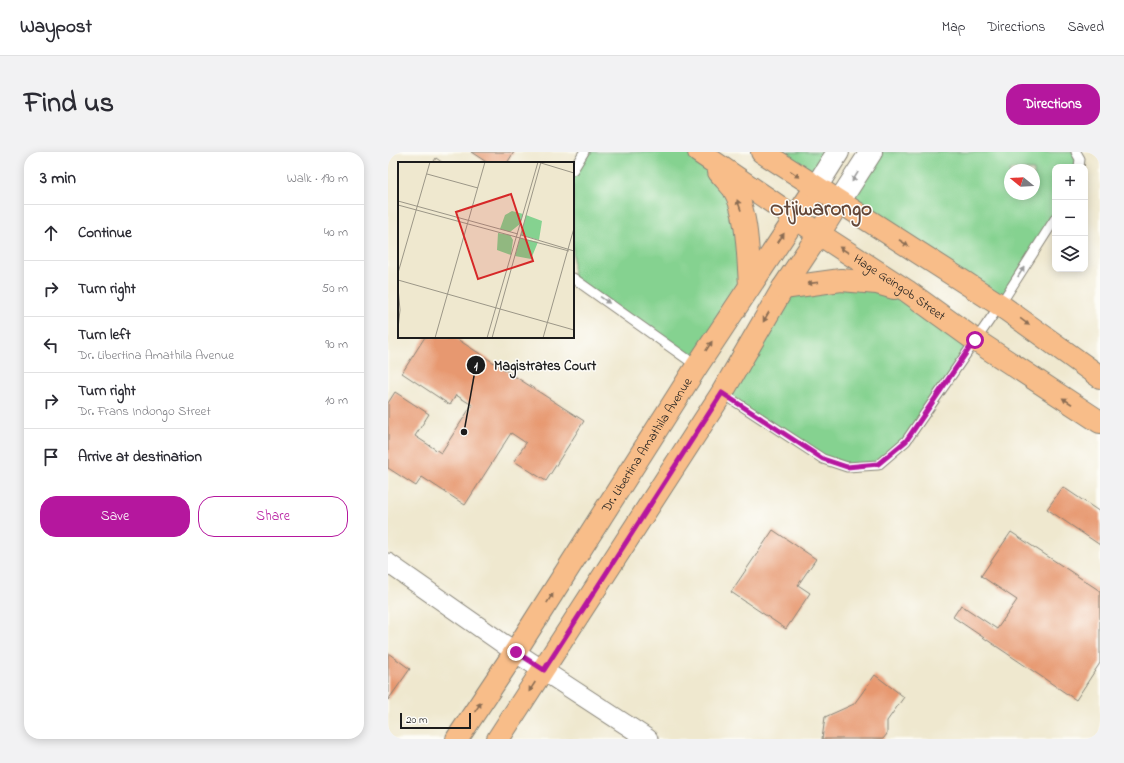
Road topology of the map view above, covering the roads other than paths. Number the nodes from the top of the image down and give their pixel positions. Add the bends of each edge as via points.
1 (584, 152) edge
2 (762, 152) edge
3 (838, 152) edge
4 (871, 152) edge
5 (1076, 152) edge
6 (702, 154) edge
7 (1079, 164) edge
8 (574, 168) edge
9 (816, 187) junction
10 (840, 202) junction
11 (795, 218) junction
12 (1052, 224) edge
13 (819, 234) junction
14 (574, 279) edge
15 (750, 285) junction
16 (783, 288) junction
17 (907, 291) junction
18 (1000, 305) junction
19 (975, 340) junction
20 (697, 366) junction
21 (1100, 377) edge
22 (722, 393) junction
23 (1100, 422) edge
24 (388, 563) edge
25 (516, 652) junction
26 (544, 670) junction
27 (457, 739) edge
28 (498, 739) edge
29 (648, 739) edge

1 - 8 lane
2 -> 9 main road
3 - 9 street, Dr. Libertina Amathila Avenue
4 -> 10 street
5 - 7 lane
6 - 11 main road, Hage Geingob Street
15 -> 6 main road via 741,208 733,189
9 - 10 main road
9 - 11 main road, Dr. Libertina Amathila Avenue
10 - 13 main road
10 -> 18 main road
11 - 13 main road, Hage Geingob Street
15 -> 11 main road, Dr. Libertina Amathila Avenue
18 -> 12 lane
13 - 16 main road
17 -> 13 main road, Hage Geingob Street
14 -> 20 lane
20 -> 15 main road, Dr. Libertina Amathila Avenue
17 -> 16 main road via 877,284 840,280
16 -> 22 main road
17 - 19 main road, Hage Geingob Street
18 - 19 lane
18 -> 21 main road
19 - 22 lane via 906,441 878,464 847,467 823,459
23 -> 19 main road, Hage Geingob Street
25 -> 20 main road, Dr. Libertina Amathila Avenue
22 - 26 main road
24 - 25 street
25 - 26 street
27 -> 25 main road, Dr. Libertina Amathila Avenue
26 -> 28 main road
26 - 29 street

